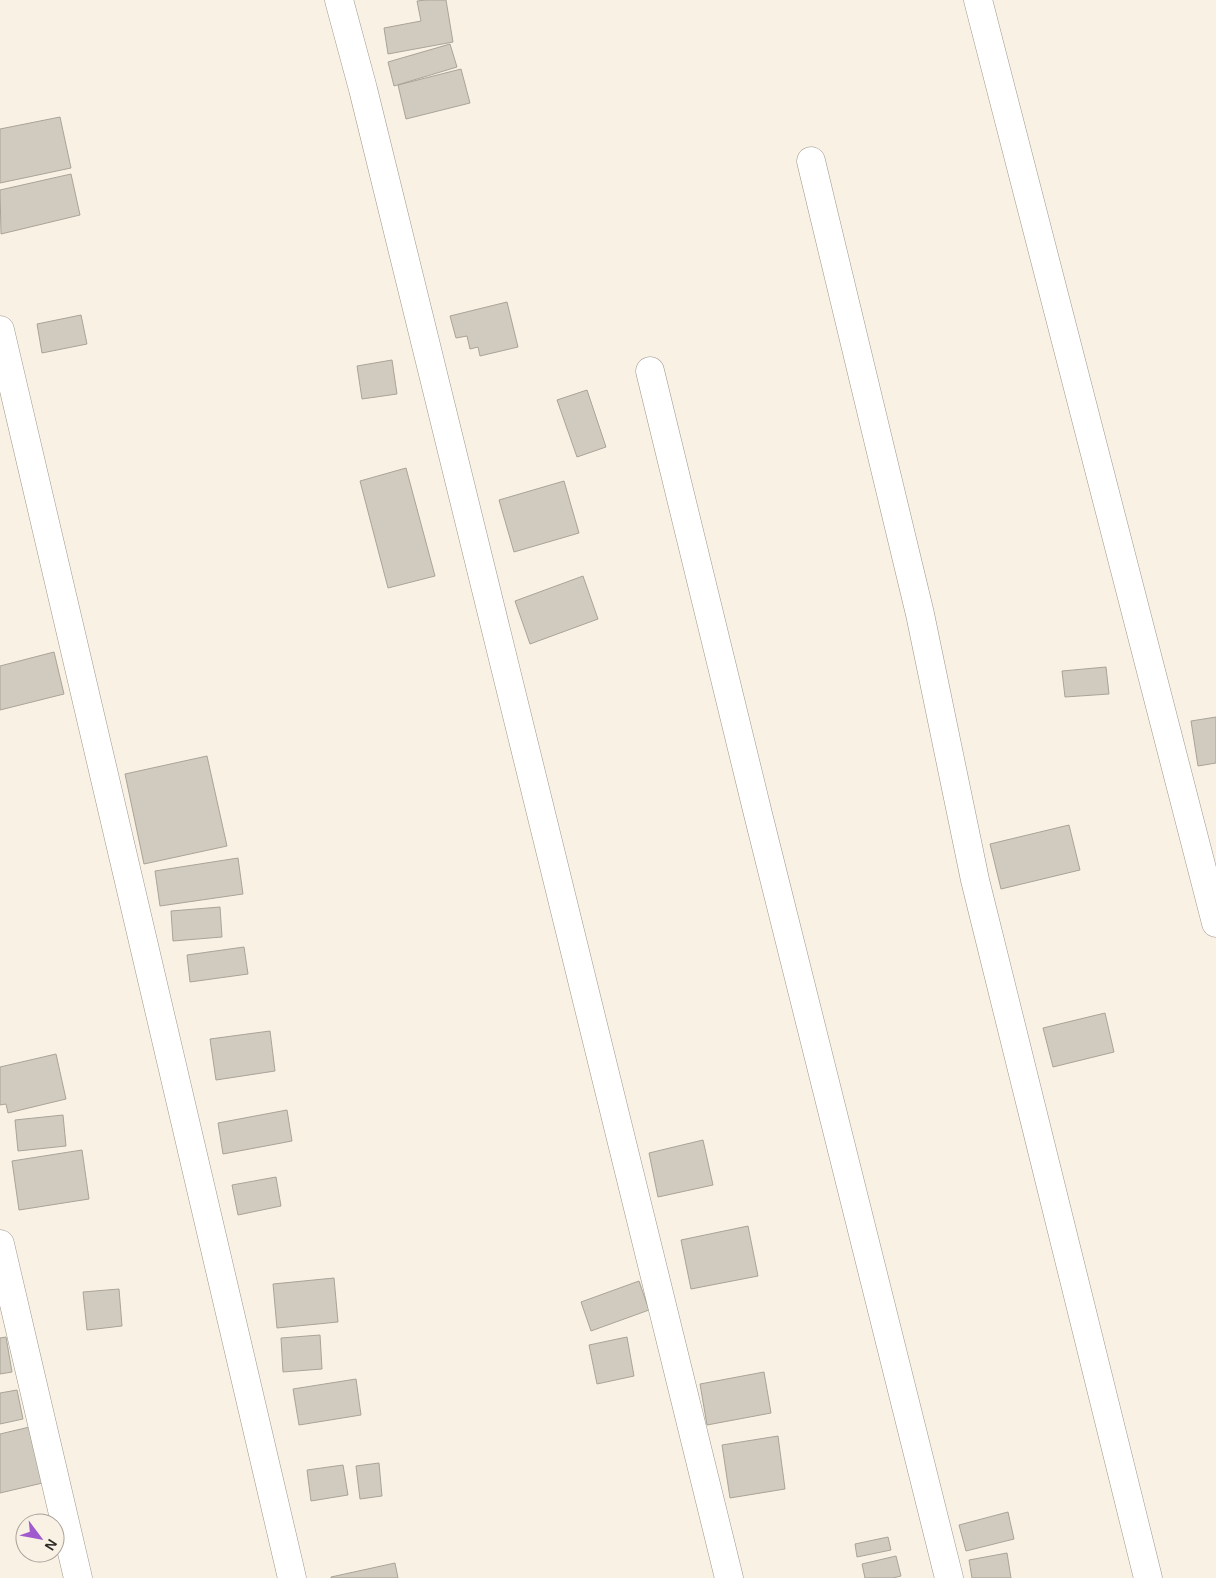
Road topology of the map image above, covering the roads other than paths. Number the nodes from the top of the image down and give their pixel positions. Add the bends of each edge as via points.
1 (339, 0) edge
2 (978, 0) edge
3 (811, 161) dead end
4 (0, 330) edge
5 (650, 371) dead end
6 (1216, 923) edge
7 (0, 1244) edge
8 (78, 1578) edge
9 (292, 1578) edge
10 (729, 1578) edge
11 (949, 1578) edge
12 (1148, 1578) edge

1 - 10 street
2 - 6 street
3 - 12 street via 920,614 974,880
4 - 9 street
5 - 11 street
7 - 8 street

